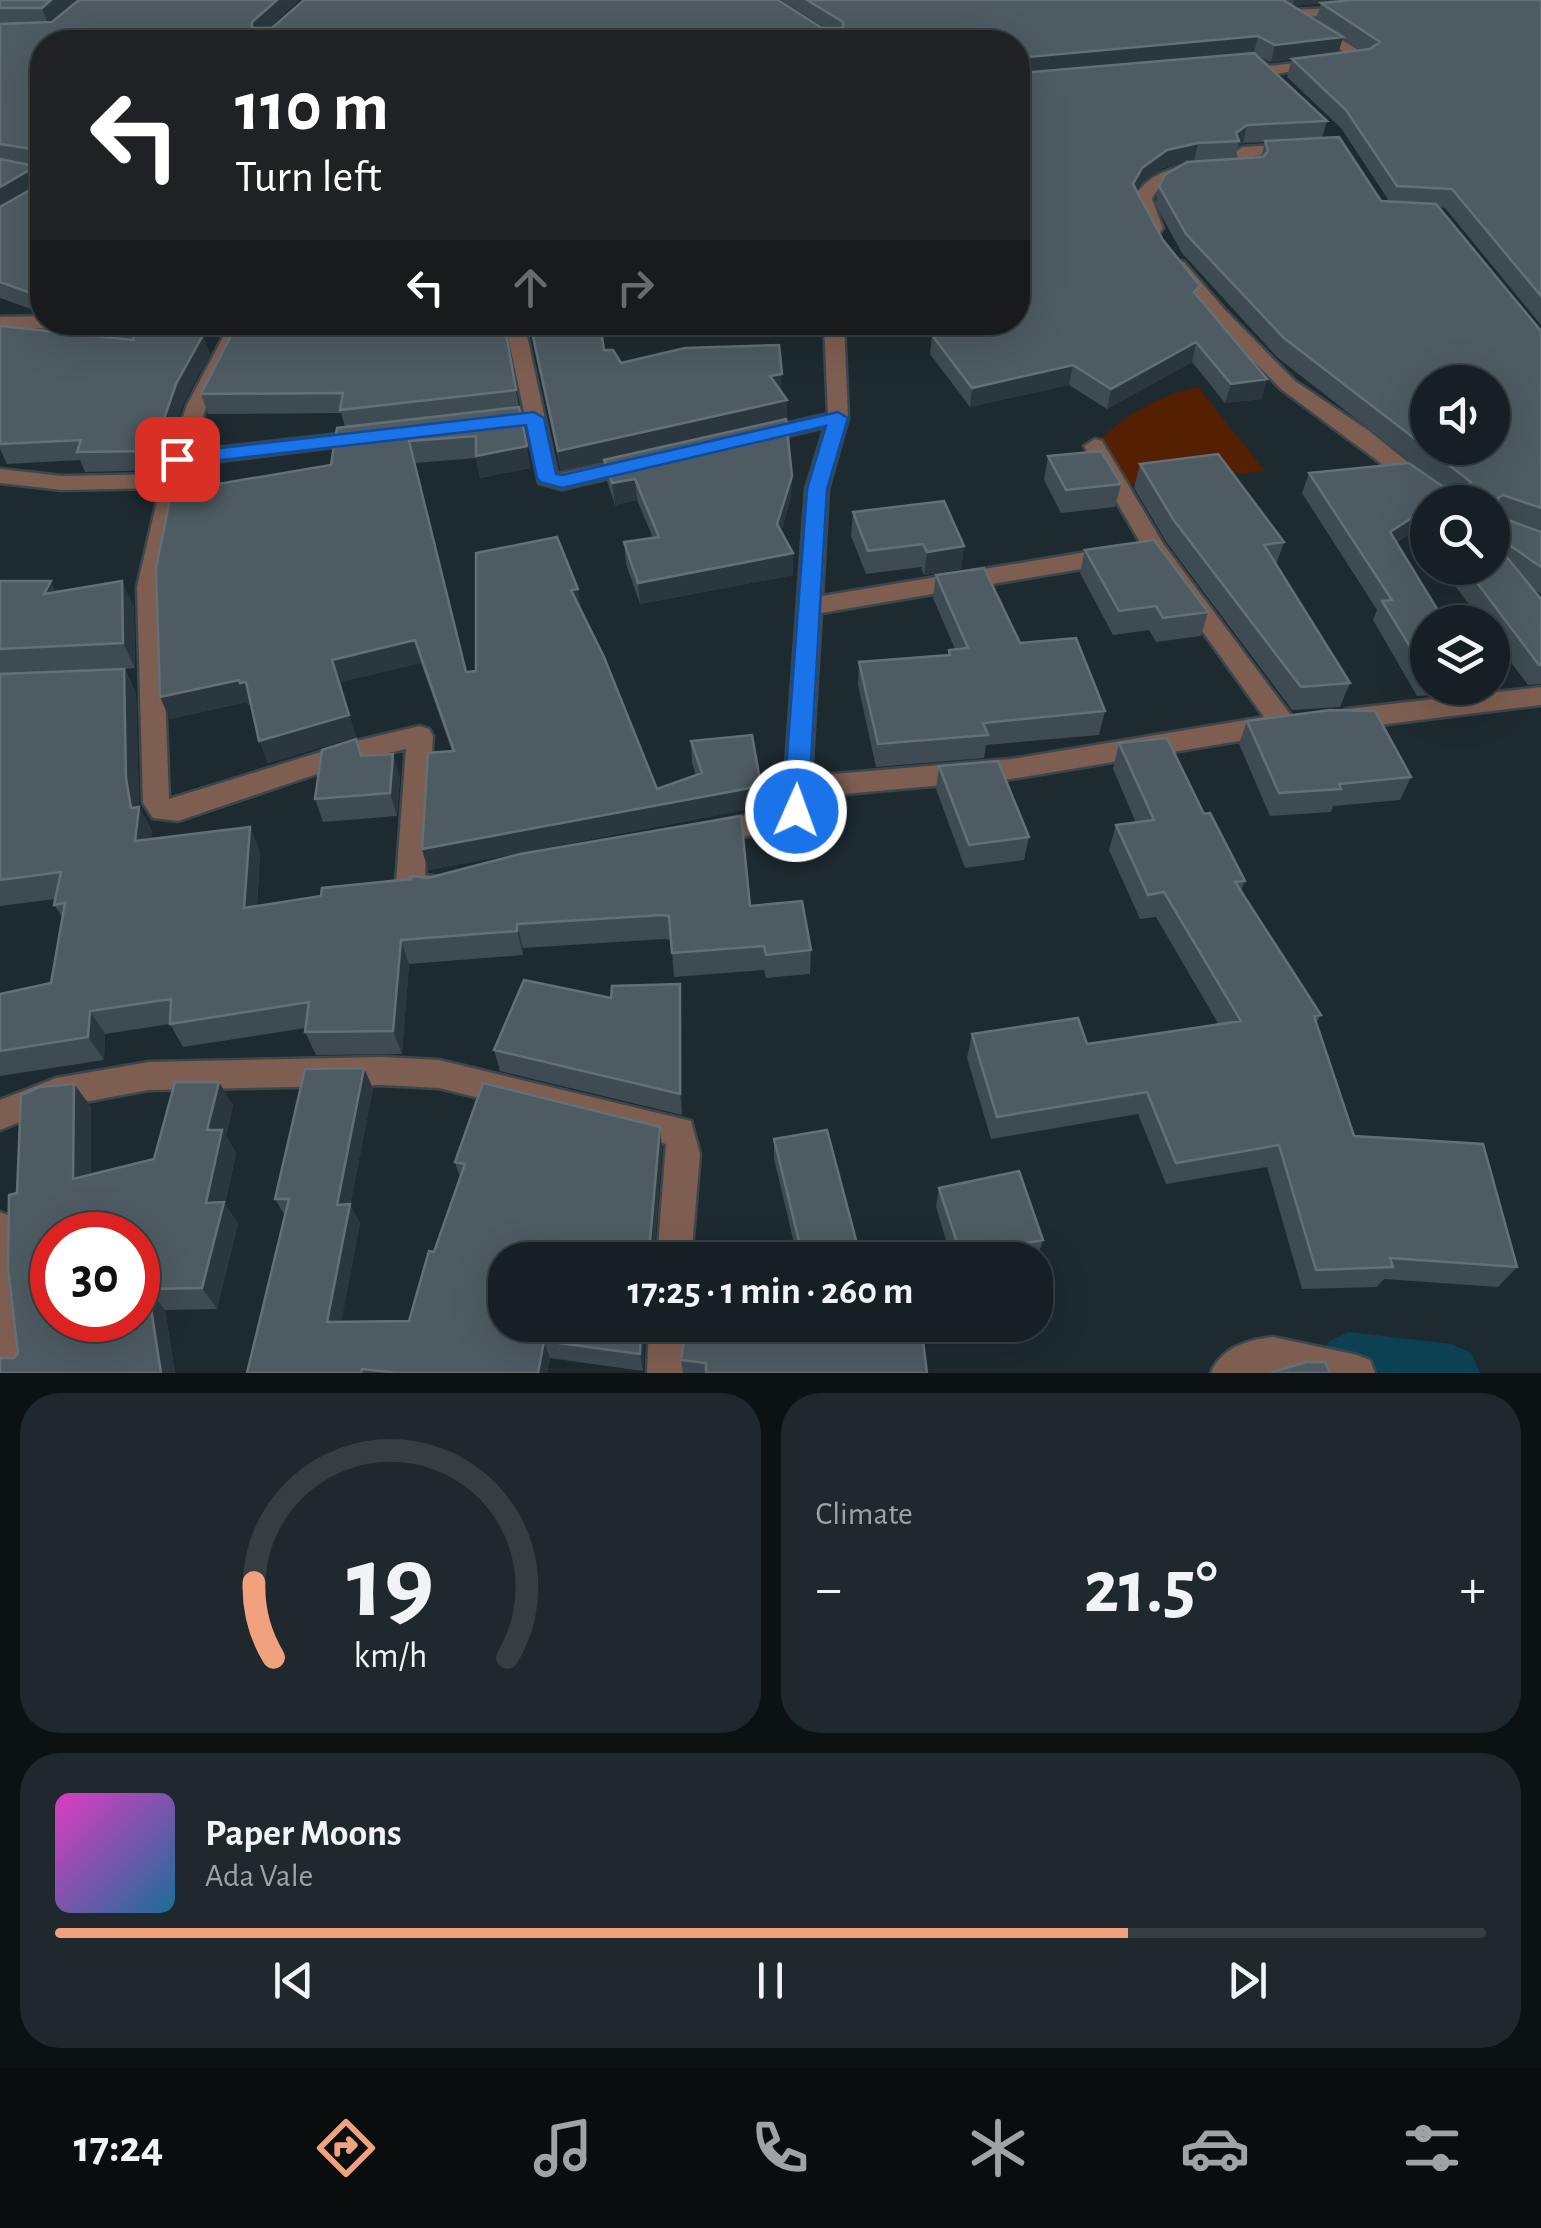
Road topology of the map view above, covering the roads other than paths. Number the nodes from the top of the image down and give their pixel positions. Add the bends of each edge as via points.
1 (1266, 0) edge
2 (1367, 8) edge
3 (1290, 14) junction
4 (1224, 63) edge
5 (1321, 147) edge
6 (30, 322) edge
7 (0, 323) edge
8 (234, 335) edge
9 (515, 335) edge
10 (835, 335) edge
11 (838, 418) junction
12 (395, 434) edge
13 (728, 443) edge
14 (1095, 446) dead end
15 (654, 460) edge
16 (174, 470) junction
17 (0, 476) edge
18 (1426, 485) edge
19 (1156, 549) junction
20 (807, 607) junction
21 (1541, 696) edge
22 (1302, 722) junction
23 (795, 788) junction
24 (687, 837) edge
25 (470, 878) edge
26 (0, 1116) edge
27 (0, 1229) edge
28 (676, 1242) edge
29 (666, 1342) edge
30 (16, 1373) edge
31 (665, 1373) edge
32 (1230, 1373) edge
33 (1357, 1373) edge

1 - 3 street
2 - 3 street
3 - 4 street via 1364,58 1273,77 1254,61
5 - 18 street via 1243,152 1252,167 1162,176 1142,204 1167,250 1218,314 1288,385
6 - 7 street
8 - 16 street
9 - 15 street via 524,419 547,478 562,482
10 - 11 street
11 - 13 street
11 - 20 street via 817,489
12 - 16 street
14 - 19 street
16 - 17 street via 62,483
16 - 25 street via 149,587 142,680 156,803 178,810 420,736 410,882 434,887
19 - 20 street
19 - 22 street
20 - 23 street
21 - 22 street
22 - 23 street via 1011,768
23 - 24 street via 793,817
26 - 28 street via 56,1092 149,1076 439,1074 680,1132
27 - 30 street
29 - 31 street
32 - 33 street via 1239,1362 1267,1352

